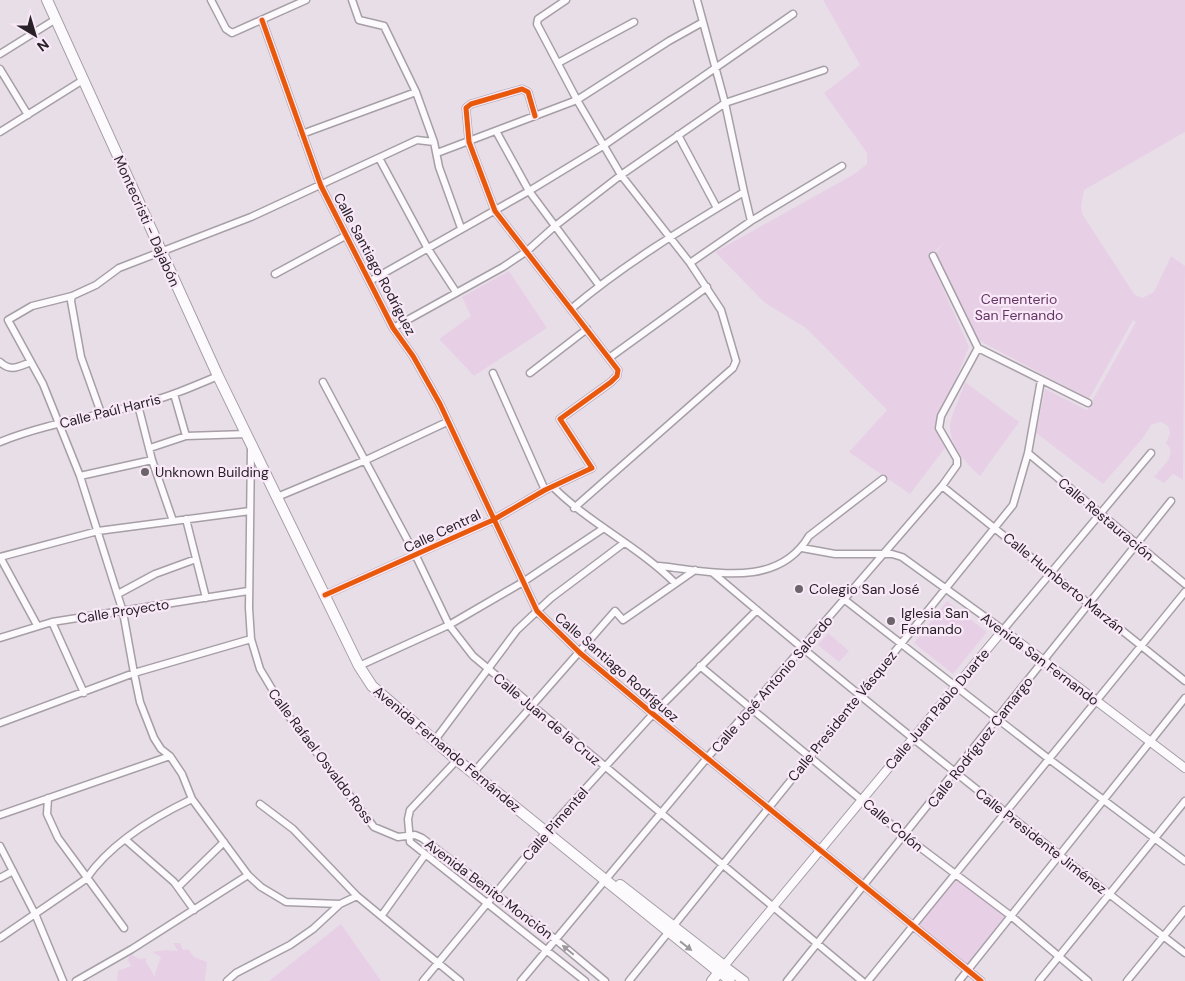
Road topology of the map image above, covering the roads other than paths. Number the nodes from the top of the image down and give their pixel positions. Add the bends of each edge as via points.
1 (47, 0) edge
2 (212, 0) edge
3 (306, 0) edge
4 (352, 0) edge
5 (697, 0) edge
6 (561, 1) edge
7 (793, 14) dead end
8 (56, 19) junction
9 (262, 20) junction
10 (634, 22) dead end
11 (703, 22) junction
12 (0, 54) edge
13 (558, 63) junction
14 (0, 69) edge
15 (716, 69) junction
16 (824, 70) dead end
17 (83, 80) junction
18 (416, 92) junction
19 (577, 100) junction
20 (725, 103) junction
21 (28, 115) junction
22 (535, 116) junction
23 (496, 131) junction
24 (0, 132) edge
25 (302, 134) junction
26 (678, 135) junction
27 (434, 142) junction
28 (469, 142) junction
29 (602, 146) junction
30 (437, 153) junction
31 (379, 158) junction
32 (842, 166) dead end
33 (621, 175) junction
34 (321, 186) junction
35 (529, 191) junction
36 (744, 192) junction
37 (717, 208) junction
38 (495, 211) junction
39 (751, 221) junction
40 (555, 226) junction
41 (461, 228) junction
42 (347, 235) junction
43 (668, 238) junction
44 (428, 249) junction
45 (527, 251) junction
46 (161, 253) junction
47 (933, 256) dead end
48 (690, 263) junction
49 (275, 274) dead end
50 (370, 280) junction
51 (599, 285) junction
52 (707, 287) junction
53 (456, 292) junction
54 (72, 296) junction
55 (571, 309) junction
56 (393, 328) junction
57 (587, 329) junction
58 (978, 348) junction
59 (609, 358) junction
60 (0, 362) edge
61 (31, 362) junction
62 (493, 372) dead end
63 (530, 373) dead end
64 (218, 376) junction
65 (1041, 380) junction
66 (324, 382) dead end
67 (174, 394) junction
68 (1088, 403) dead end
69 (138, 405) junction
70 (101, 412) junction
71 (60, 422) junction
72 (447, 422) junction
73 (186, 436) junction
74 (249, 438) junction
75 (0, 442) edge
76 (150, 448) junction
77 (1028, 453) junction
78 (1151, 453) dead end
79 (152, 460) junction
80 (366, 460) junction
81 (80, 476) junction
82 (883, 479) dead end
83 (942, 486) junction
84 (553, 487) junction
85 (545, 490) junction
86 (277, 497) junction
87 (1171, 501) dead end
88 (574, 508) junction
89 (250, 511) junction
90 (1101, 515) junction
91 (186, 519) junction
92 (493, 520) junction
93 (173, 521) junction
94 (604, 528) junction
95 (995, 528) junction
96 (98, 531) junction
97 (624, 542) junction
98 (1136, 544) junction
99 (802, 548) junction
100 (884, 555) junction
101 (416, 556) junction
102 (0, 557) edge
103 (196, 559) junction
104 (658, 566) junction
105 (680, 568) junction
106 (695, 570) junction
107 (713, 573) junction
108 (1050, 573) junction
109 (678, 581) junction
110 (523, 582) junction
111 (1185, 584) edge
112 (945, 590) junction
113 (248, 591) junction
114 (1185, 592) edge
115 (118, 594) junction
116 (325, 595) junction
117 (206, 598) junction
118 (845, 600) junction
119 (1090, 604) junction
120 (537, 610) junction
121 (757, 610) junction
122 (123, 612) junction
123 (52, 622) junction
124 (37, 625) junction
125 (449, 625) junction
126 (1003, 630) junction
127 (0, 638) edge
128 (250, 639) junction
129 (900, 644) junction
130 (1141, 645) junction
131 (802, 648) junction
132 (580, 653) junction
133 (1044, 661) junction
134 (359, 666) junction
135 (700, 666) junction
136 (488, 670) junction
137 (134, 673) junction
138 (1185, 681) edge
139 (955, 686) junction
140 (84, 693) junction
141 (860, 694) junction
142 (1185, 698) edge
143 (1097, 701) junction
144 (531, 705) junction
145 (751, 708) junction
146 (652, 714) junction
147 (998, 719) junction
148 (0, 722) edge
149 (912, 738) junction
150 (435, 740) junction
151 (1150, 742) junction
152 (170, 756) junction
153 (707, 758) junction
154 (811, 758) junction
155 (1048, 759) junction
156 (457, 760) junction
157 (605, 768) junction
158 (1185, 768) edge
159 (473, 773) junction
160 (955, 773) junction
161 (48, 798) junction
162 (192, 799) junction
163 (863, 800) junction
164 (1104, 800) junction
165 (1185, 801) edge
166 (260, 804) dead end
167 (769, 806) junction
168 (1004, 812) junction
169 (661, 813) junction
170 (0, 815) edge
171 (547, 831) junction
172 (905, 836) junction
173 (408, 837) junction
174 (1155, 838) junction
175 (126, 840) junction
176 (224, 842) junction
177 (0, 846) edge
178 (820, 849) junction
179 (425, 855) junction
180 (1058, 856) junction
181 (1185, 861) edge
182 (724, 865) junction
183 (13, 871) junction
184 (954, 874) junction
185 (248, 875) junction
186 (0, 878) edge
187 (605, 878) junction
188 (86, 879) junction
189 (864, 885) junction
190 (178, 887) junction
191 (494, 894) junction
192 (1109, 894) junction
193 (358, 896) junction
194 (487, 903) junction
195 (340, 904) junction
196 (774, 906) junction
197 (194, 910) junction
198 (1185, 910) edge
199 (382, 915) junction
200 (36, 916) junction
201 (1011, 916) junction
202 (913, 926) junction
203 (124, 928) dead end
204 (672, 930) junction
205 (1164, 937) junction
206 (0, 938) edge
207 (555, 939) junction
208 (817, 943) junction
209 (545, 950) junction
210 (1185, 953) edge
211 (1060, 957) junction
212 (437, 964) junction
213 (722, 969) junction
214 (967, 970) junction
215 (63, 981) edge
216 (76, 981) edge
217 (227, 981) edge
218 (423, 981) edge
219 (460, 981) edge
220 (521, 981) edge
221 (585, 981) edge
222 (606, 981) edge
223 (629, 981) edge
224 (712, 981) edge
225 (730, 981) edge
226 (744, 981) edge
227 (787, 981) edge
228 (862, 981) edge
229 (868, 981) edge
230 (959, 981) edge
231 (981, 981) edge
232 (1039, 981) edge
233 (1088, 981) edge
234 (1127, 981) edge

1 - 8 main road, Montecristi - Dajabón
2 - 9 street via 229,32
3 - 9 street
4 - 18 street via 359,20 384,26
5 - 11 street
6 - 13 street via 537,22
7 - 15 street
8 - 12 street
8 - 17 main road, Montecristi - Dajabón
9 - 25 street, Calle Santiago Rodríguez
10 - 13 street
11 - 15 street
11 - 19 street
13 - 19 street
14 - 21 street
15 - 20 street
15 - 29 street
16 - 20 street
17 - 21 street
17 - 46 main road, Montecristi - Dajabón
18 - 25 street
18 - 27 street
19 - 22 street
19 - 29 street
20 - 26 street
20 - 36 street
21 - 24 street
22 - 23 street
22 - 28 street via 528,92 522,89 468,105
23 - 28 street
23 - 35 street
25 - 34 street, Calle Santiago Rodríguez
26 - 33 street
26 - 37 street
27 - 30 street
27 - 31 street via 417,140
28 - 30 street
28 - 38 street
29 - 33 street
29 - 35 street
30 - 41 street
31 - 34 street
31 - 44 street
32 - 39 street
33 - 40 street
33 - 43 street
34 - 42 street, Calle Santiago Rodríguez
34 - 46 street
35 - 38 street
35 - 40 street
36 - 37 street
36 - 39 street
37 - 43 street
38 - 41 street
38 - 45 street
39 - 48 street
40 - 45 street
40 - 51 street
41 - 44 street
42 - 49 street
42 - 50 street, Calle Santiago Rodríguez
43 - 48 street
43 - 51 street
44 - 50 street
44 - 53 street
45 - 53 street
45 - 55 street
46 - 54 street via 118,268 96,285
46 - 64 main road, Montecristi - Dajabón
47 - 58 street
48 - 52 street
50 - 56 street, Calle Santiago Rodríguez
51 - 55 street
52 - 59 street
52 - 88 street via 726,321 736,361 732,368
53 - 56 street
54 - 61 street via 32,306 8,320
54 - 70 street via 81,357
55 - 57 street
56 - 72 street, Calle Santiago Rodríguez via 427,380
57 - 59 street
57 - 63 street
58 - 65 street
58 - 83 street, Calle José Antonio Salcedo via 941,416 939,428 958,459
59 - 84 street, Calle Central via 618,370 617,376 560,419 592,468
60 - 61 street via 12,369
61 - 71 street
62 - 85 street
64 - 67 street, Calle Paúl Harris
64 - 74 main road, Montecristi - Dajabón
65 - 68 street
65 - 77 street, Calle Presidente Vásquez
66 - 80 street, Calle Juan de la Cruz
67 - 69 street, Calle Paúl Harris
67 - 73 street
69 - 70 street, Calle Paúl Harris
69 - 76 street
70 - 71 street, Calle Paúl Harris
71 - 75 street, Calle Paúl Harris
71 - 81 street via 69,454
72 - 80 street
72 - 92 street, Calle Santiago Rodríguez
73 - 74 street
73 - 76 street
74 - 86 main road, Avenida Fernando Fernández
74 - 89 street, Calle Rafael Osvaldo Ross
76 - 79 street
77 - 90 street, Calle Restauración
77 - 95 street, Calle Presidente Vásquez via 1012,505
78 - 90 street, Calle Juan Pablo Duarte
79 - 81 street
79 - 93 street
80 - 86 street
80 - 101 street, Calle Juan de la Cruz
81 - 96 street
82 - 99 street via 809,536
83 - 95 street, Calle Humberto Marzán
83 - 100 street, Calle José Antonio Salcedo
84 - 85 street, Calle Central
84 - 88 street
85 - 92 street, Calle Central
86 - 116 main road, Avenida Fernando Fernández
87 - 98 street, Calle Rodríguez Camargo
88 - 94 street
89 - 91 street
89 - 113 street, Calle Rafael Osvaldo Ross
90 - 98 street, Calle Restauración
90 - 108 street, Calle Juan Pablo Duarte
91 - 93 street
91 - 103 street
92 - 101 street, Calle Central
92 - 110 street, Calle Santiago Rodríguez
93 - 96 street
94 - 97 street
94 - 110 street
95 - 108 street, Calle Humberto Marzán
95 - 112 street, Calle Presidente Vásquez
96 - 102 street
96 - 115 street
97 - 104 street
97 - 120 street
98 - 111 street, Calle Restauración
98 - 119 street, Calle Rodríguez Camargo
99 - 100 street, Avenida San Fernando via 819,552
99 - 107 street via 775,568 748,573
100 - 112 street, Avenida San Fernando via 902,558
100 - 118 street, Calle José Antonio Salcedo
101 - 116 street, Calle Central
101 - 125 street, Calle Juan de la Cruz
102 - 124 street
103 - 115 street via 155,574
103 - 117 street
104 - 105 street
104 - 109 street
105 - 106 street
105 - 109 street
106 - 107 street
106 - 109 street
107 - 121 street, Calle Presidente Jiménez
108 - 119 street, Calle Humberto Marzán
108 - 126 street, Calle Juan Pablo Duarte
109 - 132 street via 623,620 615,611
110 - 120 street, Calle Santiago Rodríguez
110 - 125 street
112 - 126 street, Avenida San Fernando
112 - 129 street, Calle Presidente Vásquez
113 - 117 street, Calle Proyecto
113 - 128 street, Calle Rafael Osvaldo Ross
114 - 130 street
115 - 122 street
116 - 134 main road, Avenida Fernando Fernández
117 - 122 street, Calle Proyecto
118 - 129 street
118 - 131 street, Calle José Antonio Salcedo
119 - 130 street, Calle Humberto Marzán
119 - 133 street, Calle Rodríguez Camargo
120 - 132 street, Calle Santiago Rodríguez
120 - 136 street via 517,630
121 - 131 street, Calle Presidente Jiménez
121 - 135 street, Calle Pimentel
122 - 123 street, Calle Proyecto
122 - 137 street
123 - 124 street, Calle Proyecto
123 - 140 street
124 - 127 street, Calle Proyecto
125 - 134 street
125 - 136 street, Calle Juan de la Cruz
126 - 133 street, Avenida San Fernando
126 - 139 street, Calle Juan Pablo Duarte
128 - 137 street
128 - 173 street, Calle Rafael Osvaldo Ross via 260,669 287,714 374,827 398,837
129 - 139 street
129 - 141 street, Calle Presidente Vásquez
130 - 138 street, Calle Humberto Marzán
130 - 143 street
131 - 141 street, Calle Presidente Jiménez
131 - 145 street, Calle José Antonio Salcedo
132 - 144 street
132 - 146 street, Calle Santiago Rodríguez
133 - 143 street, Avenida San Fernando
133 - 147 street, Calle Rodríguez Camargo
134 - 150 main road, Avenida Fernando Fernández via 372,686
135 - 145 street, Calle Colón
135 - 146 street, Calle Pimentel
136 - 144 street, Calle Juan de la Cruz
136 - 150 street
137 - 140 street
137 - 152 street via 146,722 161,749
139 - 147 street
139 - 149 street, Calle Juan Pablo Duarte
140 - 148 street
141 - 149 street, Calle Presidente Jiménez
141 - 154 street, Calle Presidente Vásquez
142 - 151 street
143 - 151 street, Avenida San Fernando
143 - 155 street
144 - 157 street, Calle Juan de la Cruz
144 - 159 street
145 - 153 street, Calle José Antonio Salcedo
145 - 154 street, Calle Colón
146 - 153 street, Calle Santiago Rodríguez
146 - 157 street, Calle Pimentel
147 - 155 street
147 - 160 street, Calle Rodríguez Camargo
149 - 160 street, Calle Presidente Jiménez
149 - 163 street, Calle Juan Pablo Duarte
150 - 156 main road, Avenida Fernando Fernández
151 - 158 street, Avenida San Fernando
151 - 164 street
152 - 161 street
152 - 162 street
153 - 167 street, Calle Santiago Rodríguez
153 - 169 street, Calle José Antonio Salcedo
154 - 163 street, Calle Colón
154 - 167 street, Calle Presidente Vásquez
155 - 164 street
155 - 168 street
156 - 159 main road, Avenida Fernando Fernández
156 - 173 street via 410,810
157 - 169 street, Calle Juan de la Cruz
157 - 171 street, Calle Pimentel
159 - 171 main road, Avenida Fernando Fernández
160 - 168 street, Calle Presidente Jiménez
160 - 172 street, Calle Rodríguez Camargo
161 - 170 street
161 - 188 street via 48,814 58,838
162 - 175 street via 165,812
162 - 176 street
163 - 172 street, Calle Colón
163 - 178 street, Calle Juan Pablo Duarte
164 - 174 street
164 - 180 street
165 - 174 street
166 - 193 street via 293,829
167 - 178 street, Calle Santiago Rodríguez
167 - 182 street, Calle Presidente Vásquez
168 - 180 street, Calle Presidente Jiménez
168 - 184 street
169 - 182 street, Calle Juan de la Cruz
169 - 187 street, Calle José Antonio Salcedo
171 - 187 main road, Avenida Fernando Fernández
171 - 191 street, Calle Pimentel
172 - 184 street, Calle Colón
172 - 189 street, Calle Rodríguez Camargo
173 - 179 street, Avenida Benito Monción
173 - 191 street, Avenida Benito Monción via 422,838
174 - 181 street
174 - 192 street
175 - 188 street via 94,867
175 - 190 street
176 - 185 street
176 - 190 street
177 - 183 street
178 - 189 street, Calle Santiago Rodríguez
178 - 196 street, Calle Juan Pablo Duarte
179 - 194 street, Avenida Benito Monción
179 - 199 street
180 - 192 street, Calle Presidente Jiménez
180 - 201 street
182 - 196 street, Calle Juan de la Cruz
182 - 204 street, Calle Presidente Vásquez
183 - 186 street
183 - 200 street
184 - 201 street, Calle Colón
184 - 202 street
185 - 195 street via 286,902
185 - 197 street
187 - 204 main road, Avenida Fernando Fernández
187 - 207 street, Calle José Antonio Salcedo
188 - 200 street
188 - 203 street
189 - 202 street, Calle Santiago Rodríguez
189 - 208 street, Calle Rodríguez Camargo
190 - 197 street
191 - 194 street, Calle Pimentel
191 - 207 street, Avenida Benito Monción
192 - 205 street, Calle Presidente Jiménez
192 - 211 street
193 - 195 street
193 - 199 street
194 - 209 street, Avenida Benito Monción
194 - 212 street, Calle Pimentel
195 - 217 street via 290,945
196 - 208 street, Calle Juan de la Cruz
196 - 213 street, Calle Juan Pablo Duarte
197 - 216 street
198 - 205 street
199 - 212 street
200 - 206 street
200 - 215 street
201 - 211 street, Calle Colón
201 - 214 street
202 - 214 street, Calle Santiago Rodríguez
202 - 229 street
204 - 213 main road, Avenida Fernando Fernández
204 - 223 street, Calle Presidente Vásquez
205 - 210 street, Calle Presidente Jiménez
205 - 234 street
207 - 209 street, Calle José Antonio Salcedo
222 -> 207 street, Avenida Benito Monción
208 - 227 street, Calle Rodríguez Camargo
208 - 228 street, Calle Juan de la Cruz
209 - 220 street, Calle José Antonio Salcedo
209 - 221 street, Avenida Benito Monción
211 - 232 street
211 - 233 street, Calle Colón
212 - 218 street, Calle Pimentel
212 - 219 street
213 - 224 main road
213 - 225 main road, Avenida Fernando Fernández
213 - 226 main road, Avenida Fernando Fernández
214 - 230 street
214 - 231 street, Calle Santiago Rodríguez

